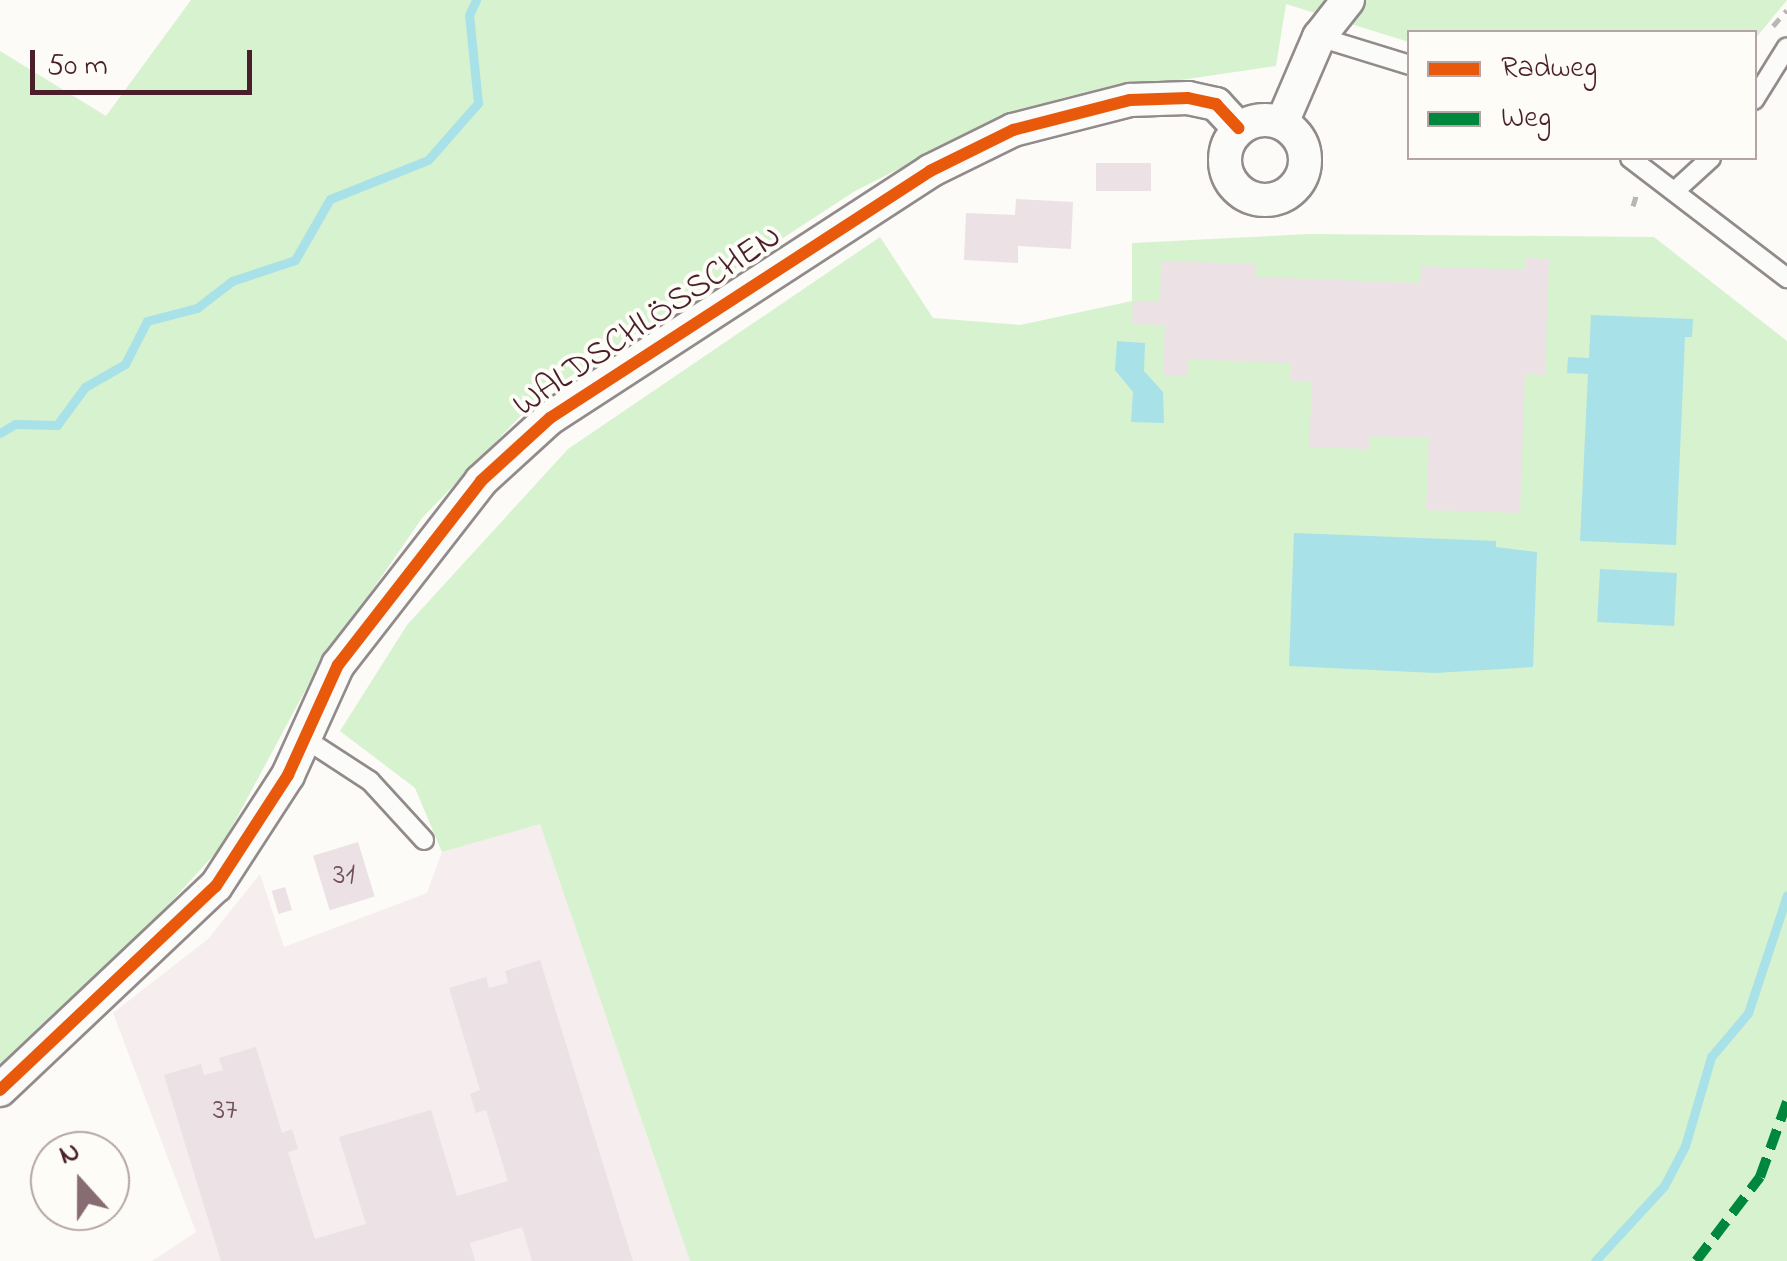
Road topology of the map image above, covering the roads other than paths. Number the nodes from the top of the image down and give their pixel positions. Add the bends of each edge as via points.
1 (1326, 0) edge
2 (1348, 0) edge
3 (1320, 37) junction
4 (1787, 46) edge
5 (1407, 64) edge
6 (1757, 95) edge
7 (1282, 123) junction
8 (1238, 128) junction
9 (1633, 160) edge
10 (1710, 160) edge
11 (1677, 190) junction
12 (1787, 278) edge
13 (304, 738) junction
14 (424, 840) dead end
15 (0, 1090) edge

1 - 3 street
2 - 3 street
3 - 5 lane
3 - 7 street
4 - 6 lane
7 - 8 street
7 - 8 street via 1303,146 1306,162 1302,177 1280,199 1248,198 1227,175 1228,144
8 - 13 street, WALDSCHLÖSSCHEN via 1216,104 1188,98 1130,100 1013,130 930,171 625,366 550,418 481,481 338,665
9 - 11 lane
10 - 11 lane
11 - 12 lane
13 - 14 lane via 370,781
13 - 15 street, WALDSCHLÖSSCHEN via 288,775 216,886

